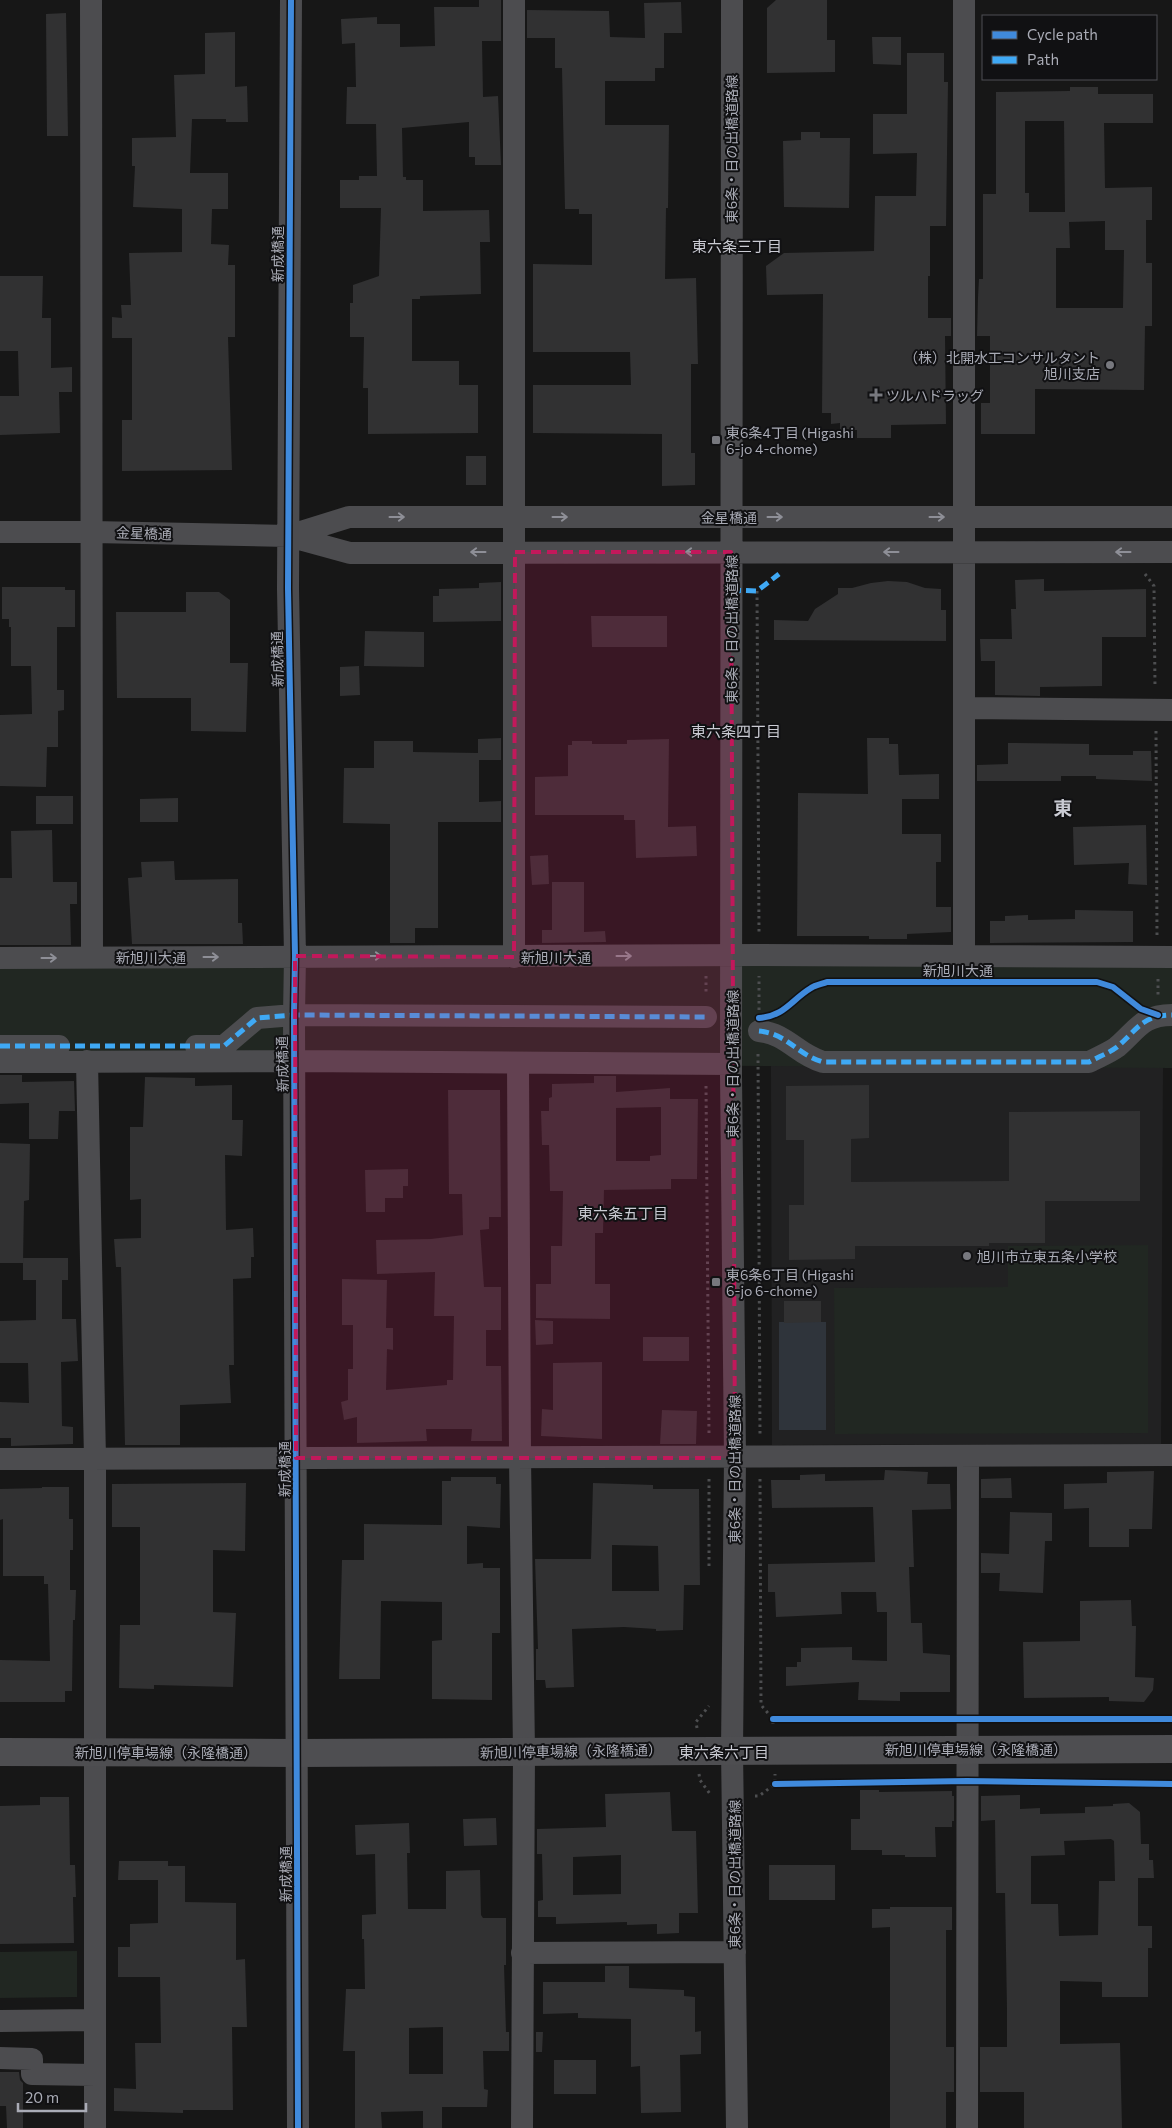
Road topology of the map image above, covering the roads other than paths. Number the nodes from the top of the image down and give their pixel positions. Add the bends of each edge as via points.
1 (91, 0) edge
2 (291, 0) edge
3 (514, 0) edge
4 (732, 0) edge
5 (964, 0) edge
6 (515, 517) junction
7 (731, 517) junction
8 (964, 517) junction
9 (1172, 517) edge
10 (0, 532) edge
11 (92, 532) junction
12 (288, 536) junction
13 (515, 552) junction
14 (731, 552) junction
15 (964, 552) junction
16 (1172, 552) edge
17 (964, 708) junction
18 (1164, 710) edge
19 (295, 956) junction
20 (732, 956) junction
21 (964, 956) junction
22 (514, 957) junction
23 (1165, 957) edge
24 (0, 958) edge
25 (92, 958) junction
26 (294, 1015) junction
27 (1165, 1015) edge
28 (706, 1017) road end
29 (759, 1031) road end
30 (0, 1046) edge
31 (86, 1061) junction
32 (295, 1061) junction
33 (0, 1062) edge
34 (518, 1064) junction
35 (731, 1064) junction
36 (1172, 1454) edge
37 (968, 1456) junction
38 (520, 1457) junction
39 (296, 1458) junction
40 (735, 1458) junction
41 (0, 1459) edge
42 (95, 1459) junction
43 (968, 1749) junction
44 (1172, 1749) edge
45 (732, 1750) junction
46 (0, 1752) edge
47 (96, 1752) junction
48 (524, 1752) junction
49 (297, 1753) junction
50 (735, 1952) junction
51 (522, 1953) junction
52 (95, 2020) junction
53 (0, 2021) edge
54 (0, 2058) edge
55 (95, 2075) junction
56 (95, 2128) edge
57 (298, 2128) edge
58 (522, 2128) edge
59 (736, 2128) edge
60 (967, 2128) edge

1 - 11 street
2 - 12 street, 新成橋通
3 - 6 street
4 - 7 street, 東6条・日の出橋道路線
5 - 8 street
6 -> 7 street, 金星橋通
12 -> 6 street, 金星橋通 via 349,517
6 - 13 street
7 -> 8 street, 金星橋通
7 - 14 street, 東6条・日の出橋道路線
8 - 9 street, 金星橋通
8 - 15 street
10 - 11 street, 金星橋通
11 - 12 street, 金星橋通
11 - 25 street
13 -> 12 street, 金星橋通 via 350,553
12 - 19 street, 新成橋通
14 -> 13 street, 金星橋通
13 - 22 street
15 -> 14 street, 金星橋通
14 - 20 street, 東6条・日の出橋道路線
16 -> 15 street, 金星橋通
15 - 17 street
17 - 18 street
17 - 21 street
19 -> 22 street, 新旭川大通
25 -> 19 street, 新旭川大通
19 - 26 street, 新成橋通
20 - 21 street, 新旭川大通
22 -> 20 street, 新旭川大通
20 - 35 street, 東6条・日の出橋道路線
21 - 23 street, 新旭川大通
24 -> 25 street, 新旭川大通
26 - 28 street
26 - 30 street via 257,1018 224,1046
26 - 32 street, 新成橋通
27 - 29 street via 1141,1023 1116,1048 1089,1062 823,1062 808,1057 773,1032
31 - 32 street
31 - 33 street
31 - 42 street
32 - 34 street
32 - 39 street, 新成橋通
34 - 35 street
34 - 38 street
35 - 40 street, 東6条・日の出橋道路線
36 - 37 street
37 - 40 street
37 - 43 street
38 - 39 street
38 - 40 street
38 - 48 street
39 - 42 street
39 - 49 street, 新成橋通
40 - 45 street, 東6条・日の出橋道路線
41 - 42 street
42 - 47 street
43 - 44 main road, 新旭川停車場線（永隆橋通）
43 - 45 main road, 新旭川停車場線（永隆橋通）
43 - 60 street
45 - 48 main road, 新旭川停車場線（永隆橋通）
45 - 50 street, 東6条・日の出橋道路線
46 - 47 main road, 新旭川停車場線（永隆橋通）
47 - 49 main road, 新旭川停車場線（永隆橋通）
47 - 52 street
48 - 49 main road, 新旭川停車場線（永隆橋通）
48 - 51 street
49 - 57 street, 新成橋通
50 - 51 street
50 - 59 street, 東6条・日の出橋道路線
51 - 58 street
52 - 53 street
52 - 55 street
54 - 55 street via 32,2059 32,2074
55 - 56 street

